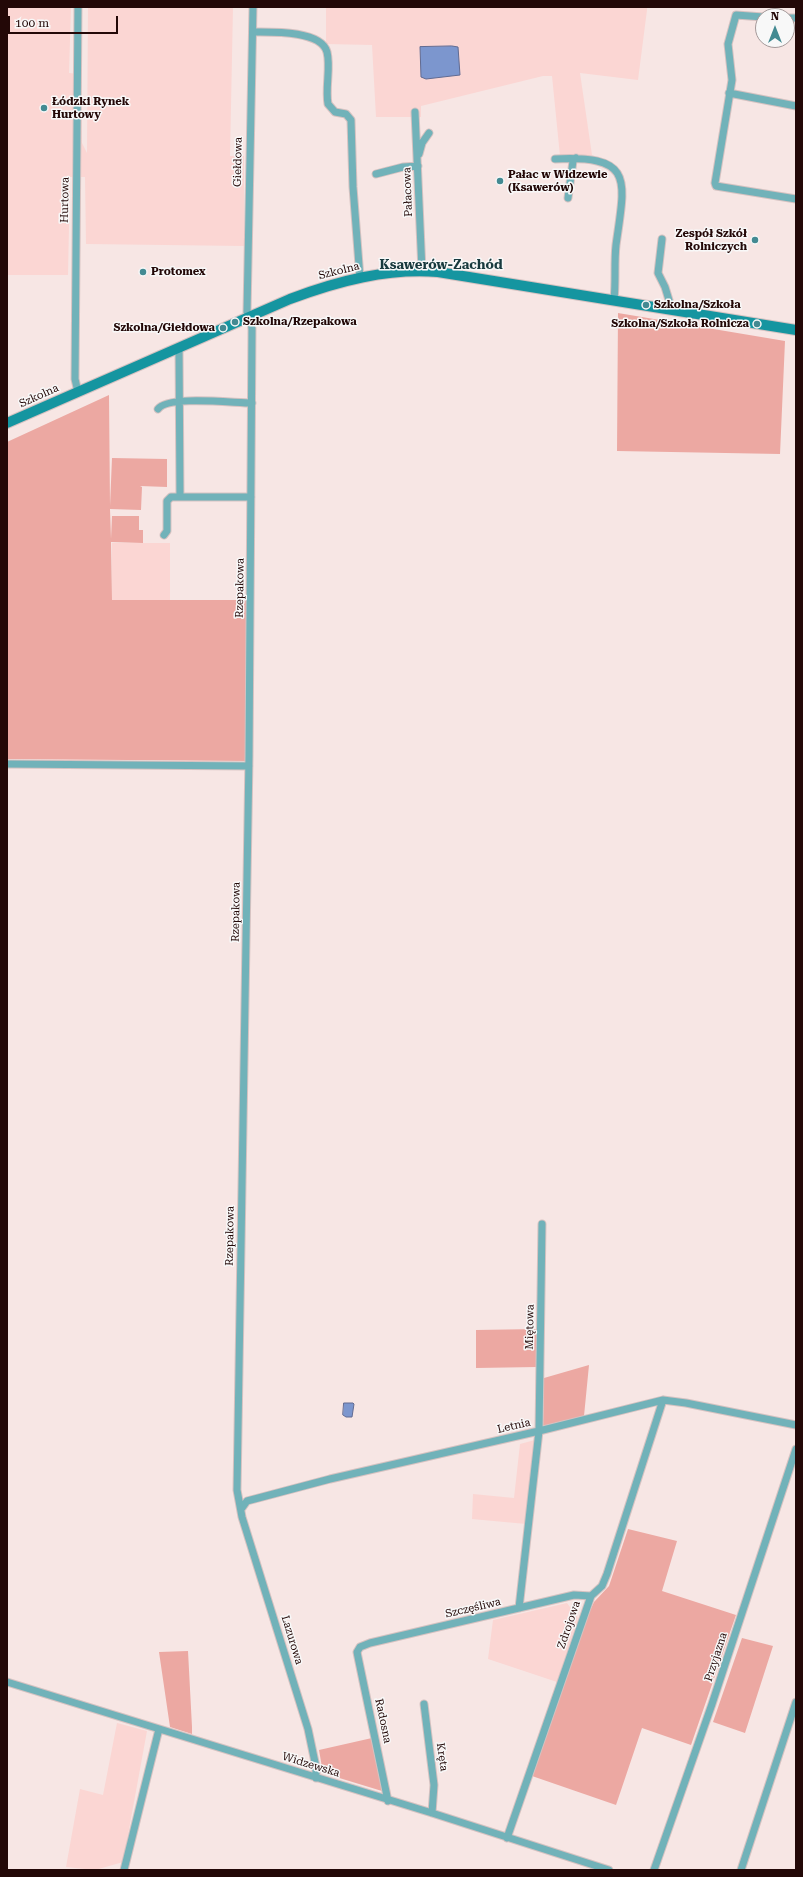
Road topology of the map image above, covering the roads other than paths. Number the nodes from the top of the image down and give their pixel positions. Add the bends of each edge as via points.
1 (78, 7) edge
2 (253, 7) edge
3 (755, 17) edge
4 (253, 32) junction
5 (729, 93) junction
6 (796, 106) edge
7 (415, 112) dead end
8 (429, 133) dead end
9 (417, 158) junction
10 (576, 158) junction
11 (555, 159) dead end
12 (418, 166) junction
13 (376, 174) dead end
14 (568, 198) dead end
15 (796, 198) edge
16 (662, 239) dead end
17 (422, 271) junction
18 (360, 278) junction
19 (614, 300) junction
20 (672, 310) junction
21 (249, 316) junction
22 (796, 330) edge
23 (180, 347) junction
24 (78, 392) junction
25 (179, 401) junction
26 (252, 403) junction
27 (158, 409) dead end
28 (7, 424) edge
29 (180, 496) junction
30 (251, 497) junction
31 (164, 535) dead end
32 (7, 764) edge
33 (249, 766) junction
34 (542, 1224) dead end
35 (662, 1400) junction
36 (796, 1425) edge
37 (539, 1431) junction
38 (796, 1449) edge
39 (242, 1508) junction
40 (591, 1596) junction
41 (519, 1608) junction
42 (360, 1647) joint
43 (7, 1682) edge
44 (796, 1702) edge
45 (424, 1704) dead end
46 (159, 1729) junction
47 (316, 1778) junction
48 (388, 1800) junction
49 (432, 1813) junction
50 (507, 1838) junction
51 (124, 1870) edge
52 (609, 1870) edge
53 (654, 1870) edge
54 (741, 1870) edge

1 - 24 street, Hurtowa via 75,379
2 - 4 street, Giełdowa
3 - 5 street via 736,16 728,44 732,80
4 - 18 street via 288,32 310,37 321,43 327,51 328,104 335,112 346,114 351,120
4 - 21 street, Giełdowa via 247,312
5 - 6 street
5 - 15 street via 716,186
7 - 9 street, Pałacowa
8 - 9 street
9 - 12 street, Pałacowa
10 - 11 street
10 - 14 street via 573,161
10 - 19 street via 602,161 620,176 623,194 615,254
12 - 13 street
12 - 17 street, Pałacowa
16 - 20 street via 658,273
17 - 18 street, Szkolna via 392,272
17 - 19 street, Szkolna
18 - 21 street, Szkolna via 310,291
19 - 20 street, Szkolna
20 - 22 street, Szkolna
21 - 23 street, Szkolna
21 - 26 street, Rzepakowa via 252,324
23 - 24 street, Szkolna
23 - 25 street
24 - 28 street, Szkolna
25 - 26 street
25 - 27 street via 162,405
25 - 29 street
26 - 30 street, Rzepakowa
29 - 30 street
29 - 31 street via 168,499 167,531
30 - 33 street, Rzepakowa
32 - 33 street
33 - 39 street, Rzepakowa via 237,1490
34 - 37 street, Miętowa
35 - 36 street, Letnia
35 - 37 street, Letnia
35 - 40 street, Zdrojowa via 607,1574 602,1586
37 - 39 street, Letnia via 330,1479 247,1501
37 - 41 street, Miętowa
38 - 53 street, Przyjazna
39 - 47 street, Lazurowa via 242,1517 308,1729
40 - 41 street, Szczęśliwa via 574,1595
40 - 50 street, Zdrojowa
41 - 42 street, Szczęśliwa
42 - 48 street, Radosna via 357,1652
43 - 46 street, Widzewska
44 - 54 street
45 - 49 street, Kręta via 434,1785
46 - 47 street, Widzewska
46 - 51 street
47 - 48 street, Widzewska
48 - 49 street, Widzewska
49 - 50 street, Widzewska
50 - 52 street, Widzewska

